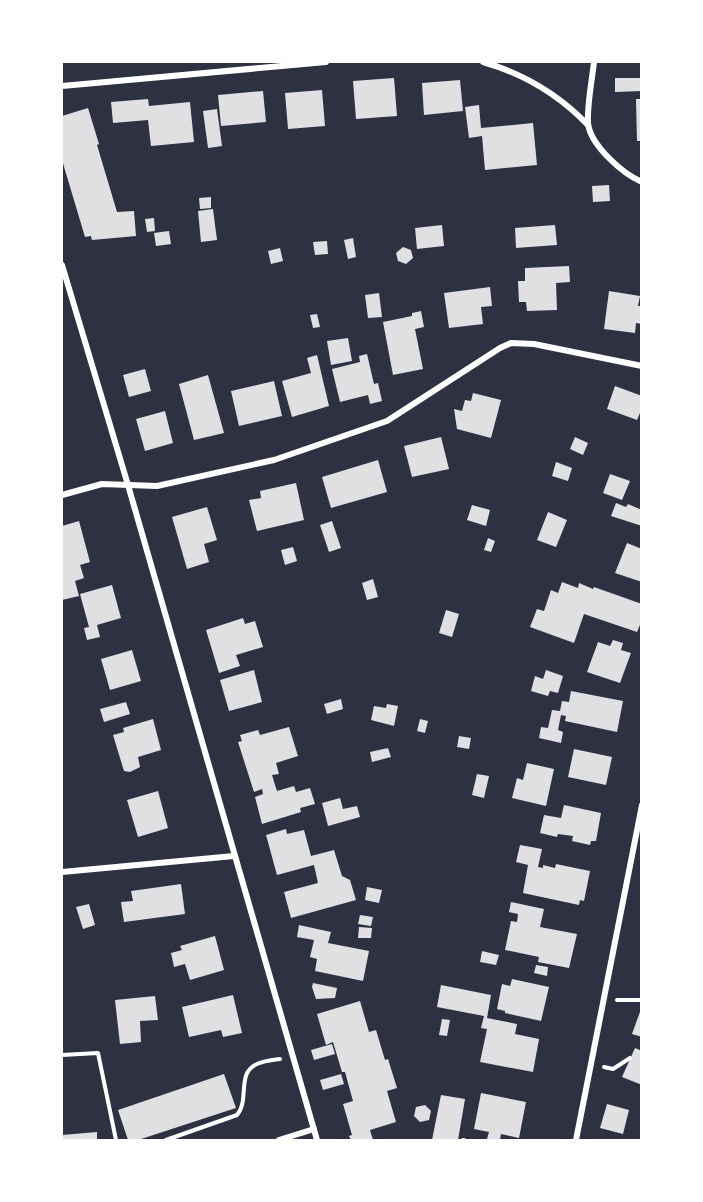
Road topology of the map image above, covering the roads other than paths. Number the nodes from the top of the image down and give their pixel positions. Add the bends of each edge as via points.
1 (326, 62) edge
2 (483, 62) edge
3 (594, 62) edge
4 (62, 86) edge
5 (588, 125) junction
6 (642, 182) edge
7 (62, 265) edge
8 (642, 366) edge
9 (128, 485) junction
10 (62, 495) edge
11 (642, 805) edge
12 (234, 856) junction
13 (62, 872) edge
14 (314, 1129) junction
15 (279, 1140) edge
16 (317, 1140) edge
17 (576, 1140) edge

1 - 4 street
2 - 5 street via 540,85
3 - 5 street
5 - 6 street via 613,162
7 - 9 street
8 - 9 street via 511,343 387,421 274,460 157,486
9 - 10 street via 102,484
9 - 12 street
11 - 17 street
12 - 13 street
12 - 14 street
14 - 15 street
14 - 16 street

